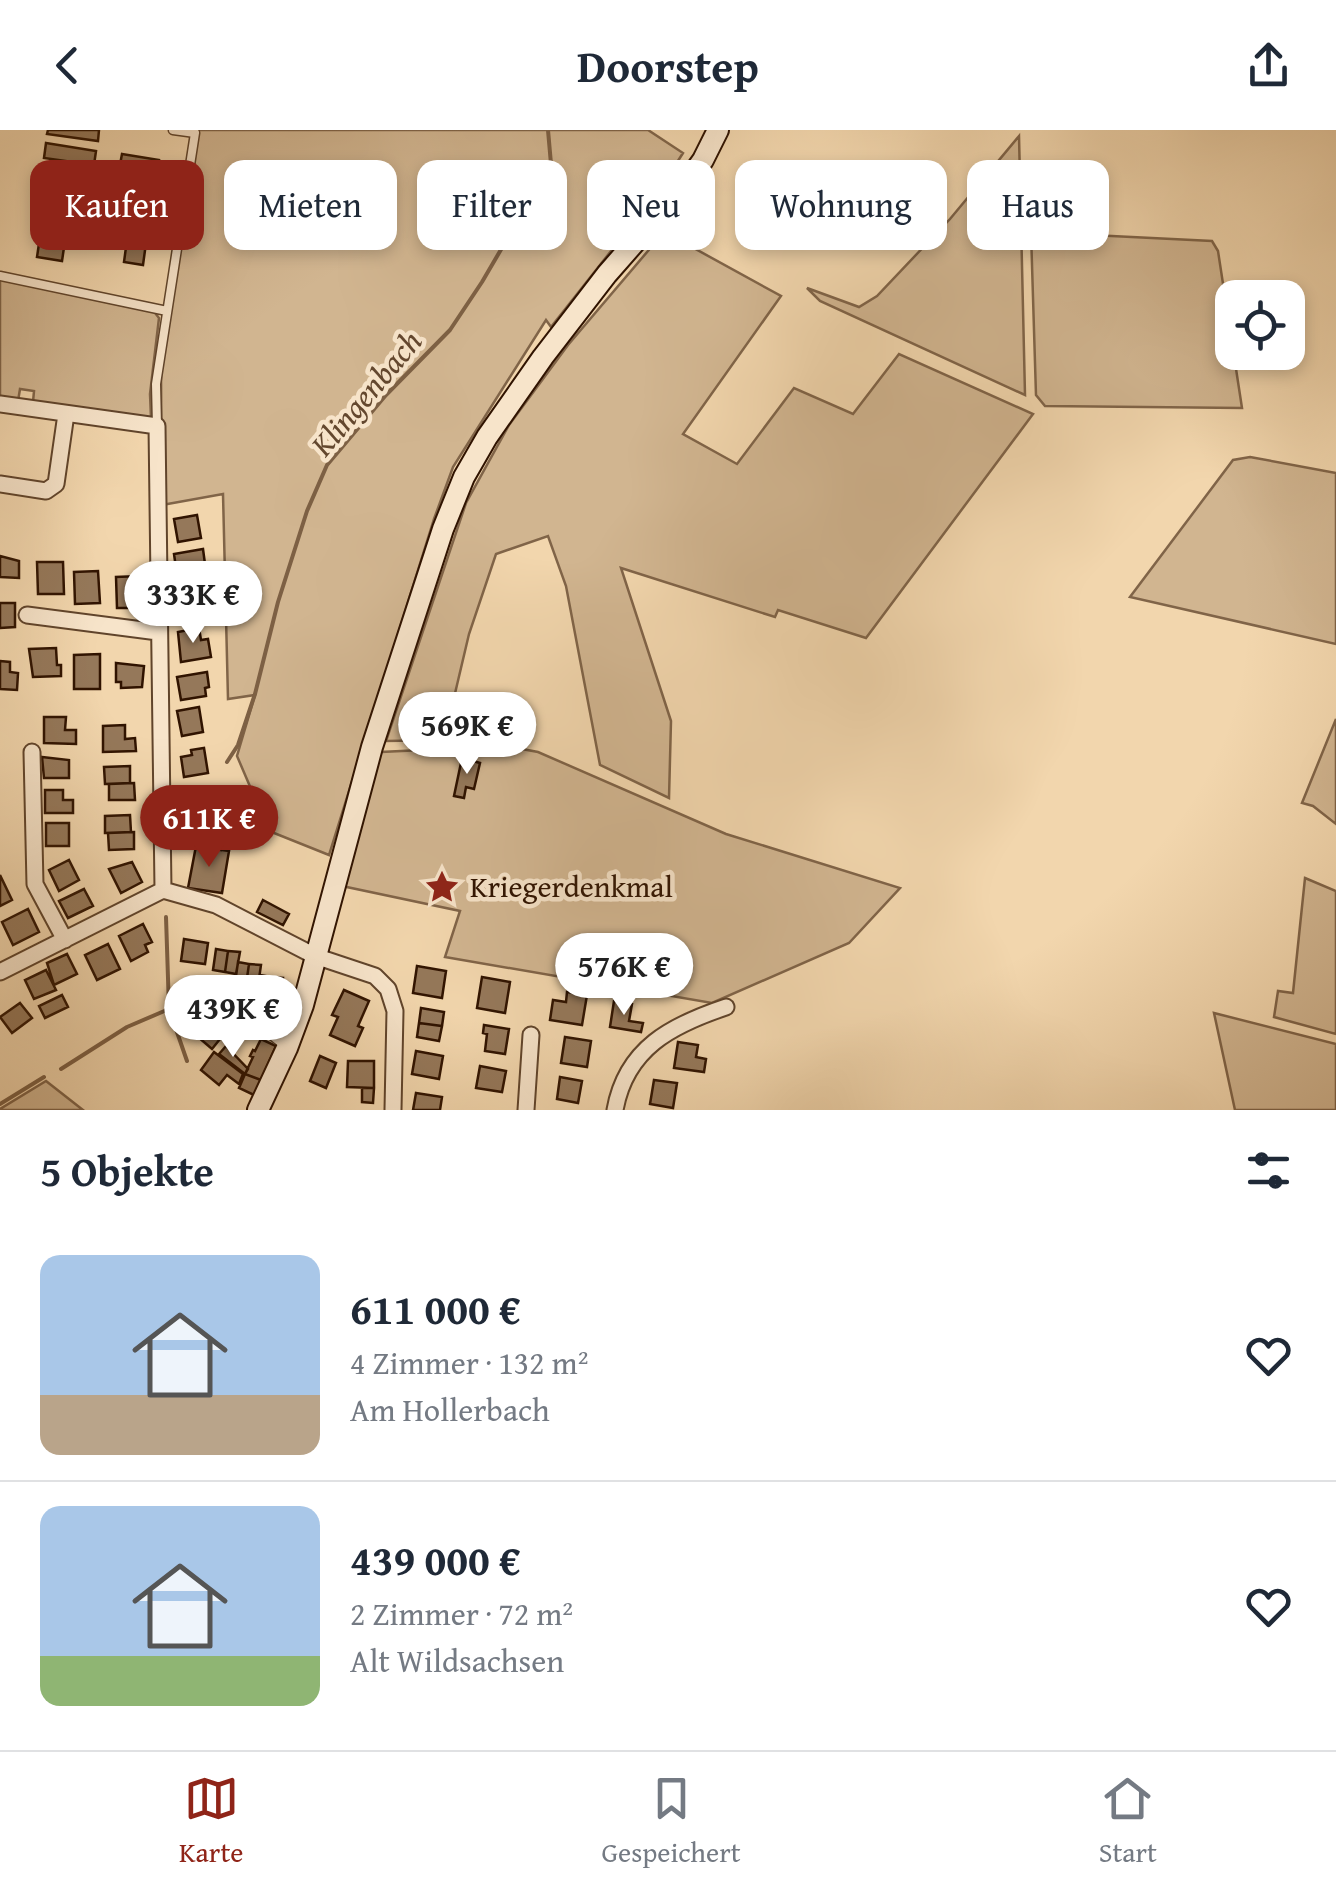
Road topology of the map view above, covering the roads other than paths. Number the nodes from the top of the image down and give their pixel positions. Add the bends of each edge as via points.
1 (173, 130) edge
2 (718, 130) edge
3 (0, 276) edge
4 (167, 310) junction
5 (0, 404) edge
6 (66, 414) junction
7 (156, 426) junction
8 (0, 484) edge
9 (27, 615) dead end
10 (158, 632) junction
11 (32, 752) dead end
12 (163, 890) junction
13 (65, 940) junction
14 (315, 956) junction
15 (0, 972) edge
16 (203, 982) dead end
17 (726, 1007) dead end
18 (531, 1034) dead end
19 (288, 1048) junction
20 (258, 1110) edge
21 (393, 1110) edge
22 (526, 1110) edge
23 (615, 1110) edge

1 - 4 lane via 195,133
2 - 14 main road via 685,185 543,357 472,464 442,529 372,747
3 - 4 lane
4 - 7 lane
5 - 6 street
6 - 7 street
6 - 8 street via 56,484 46,490
7 - 10 street
9 - 10 street
10 - 12 street
11 - 13 street via 35,884
12 - 13 street
12 - 14 street via 216,906
13 - 15 street
14 - 19 main road
14 - 21 street via 375,976 388,988 395,1010
16 - 19 lane
17 - 23 street via 654,1040 630,1067
18 - 22 street
19 - 20 main road

